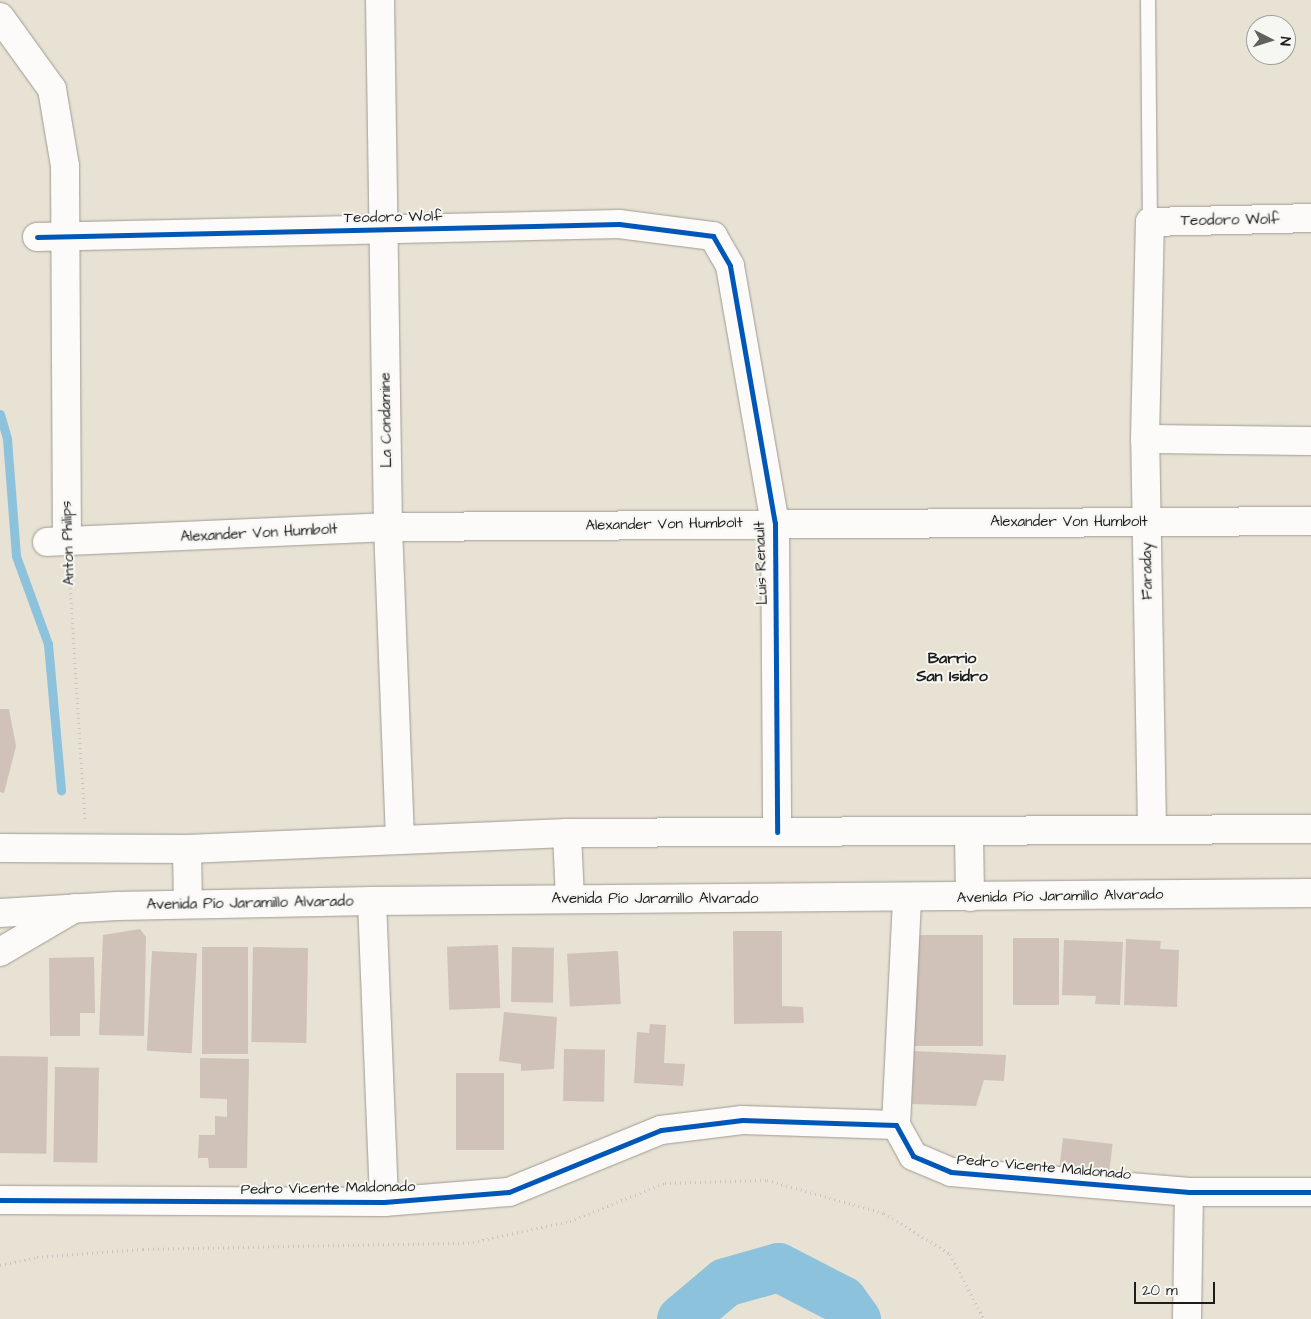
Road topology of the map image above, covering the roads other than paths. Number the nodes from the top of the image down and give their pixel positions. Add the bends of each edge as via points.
1 (380, 0) edge
2 (1148, 0) edge
3 (0, 17) edge
4 (1311, 218) edge
5 (1150, 222) junction
6 (384, 229) junction
7 (37, 237) dead end
8 (65, 237) junction
9 (730, 266) joint
10 (1145, 440) junction
11 (1311, 441) edge
12 (1311, 521) edge
13 (1146, 522) junction
14 (775, 523) junction
15 (388, 527) junction
16 (57, 542) joint
17 (1152, 829) junction
18 (1311, 829) edge
19 (777, 832) junction
20 (567, 833) junction
21 (969, 833) junction
22 (400, 840) junction
23 (0, 848) edge
24 (187, 848) junction
25 (1311, 893) edge
26 (970, 897) junction
27 (570, 898) junction
28 (907, 899) junction
29 (372, 901) junction
30 (188, 904) junction
31 (75, 908) junction
32 (0, 913) edge
33 (0, 952) edge
34 (896, 1125) junction
35 (1189, 1192) junction
36 (1311, 1192) edge
37 (0, 1200) edge
38 (384, 1202) junction
39 (1187, 1319) edge

1 - 6 street, La Condamine
2 - 5 lane
3 - 8 street, Anton Philips via 52,89 64,166
4 - 5 street, Teodoro Wolf
5 - 10 street, Faraday
6 - 8 street, Teodoro Wolf
6 - 9 street, Teodoro Wolf via 619,224 700,231 722,246
6 - 15 street, La Condamine
7 - 8 street, Teodoro Wolf
8 - 16 street, Anton Philips
9 - 14 street, Luis Renault
10 - 11 street
10 - 13 street, Faraday
12 - 13 street, Alexander Von Humbolt
13 - 14 street, Alexander Von Humbolt
13 - 17 street, Faraday
14 - 15 street, Alexander Von Humbolt
14 - 19 street, Luis Renault
15 - 16 street, Alexander Von Humbolt
15 - 22 street, La Condamine
17 - 18 street
17 - 21 street
19 - 20 street
19 - 21 street
20 - 22 street
20 - 27 street
21 - 26 street
22 - 24 street
23 - 24 street
24 - 30 street
25 - 26 street, Avenida Pío Jaramillo Alvarado
26 - 28 street, Avenida Pío Jaramillo Alvarado
27 - 28 street, Avenida Pío Jaramillo Alvarado
27 - 29 street, Avenida Pío Jaramillo Alvarado
28 - 34 street
29 - 30 street, Avenida Pío Jaramillo Alvarado
29 - 38 street
30 - 31 street, Avenida Pío Jaramillo Alvarado
31 - 32 street, Avenida Pío Jaramillo Alvarado
31 - 33 street
34 - 35 street, Pedro Vicente Maldonado via 913,1156 950,1172
34 - 38 street, Pedro Vicente Maldonado via 742,1120 661,1130 508,1192
35 - 36 street, Pedro Vicente Maldonado
35 - 39 street
37 - 38 street, Pedro Vicente Maldonado

